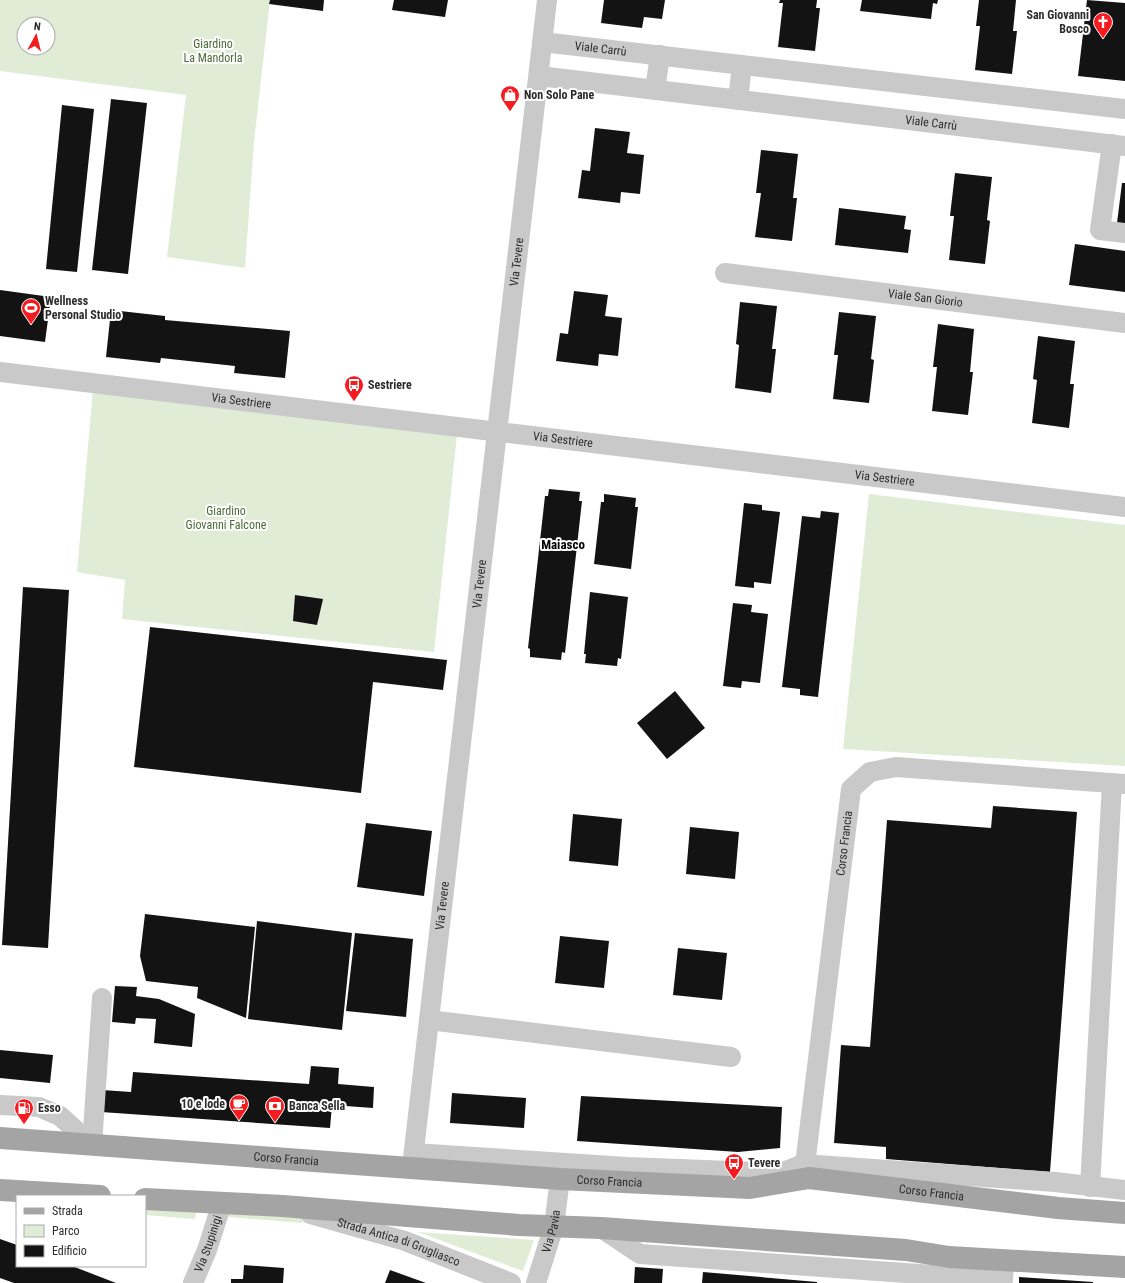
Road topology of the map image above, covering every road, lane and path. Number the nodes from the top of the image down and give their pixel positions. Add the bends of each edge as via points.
1 (547, 0) edge
2 (542, 42) junction
3 (660, 55) junction
4 (742, 64) junction
5 (539, 76) junction
6 (655, 90) junction
7 (738, 100) junction
8 (1125, 109) edge
9 (1119, 145) edge
10 (1125, 233) edge
11 (725, 273) dead end
12 (1125, 323) edge
13 (0, 372) edge
14 (498, 432) junction
15 (1125, 507) edge
16 (1119, 783) edge
17 (102, 998) dead end
18 (429, 1020) junction
19 (731, 1057) dead end
20 (0, 1104) edge
21 (0, 1138) edge
22 (92, 1145) junction
23 (413, 1160) junction
24 (806, 1164) junction
25 (560, 1179) junction
26 (1090, 1187) junction
27 (0, 1190) edge
28 (1125, 1190) edge
29 (83, 1195) edge
30 (146, 1199) edge
31 (222, 1204) junction
32 (283, 1206) junction
33 (1125, 1213) edge
34 (408, 1217) junction
35 (554, 1226) junction
36 (405, 1241) junction
37 (1125, 1267) edge
38 (193, 1283) edge
39 (511, 1283) edge
40 (536, 1283) edge

1 - 2 street, Via Tevere
2 - 3 street, Viale Carrù
2 - 5 street, Via Tevere
3 - 4 street, Viale Carrù
3 - 6 street
4 - 7 street
4 - 8 street, Viale Carrù
5 - 6 street, Viale Carrù
5 - 14 street, Via Tevere
6 - 7 street, Viale Carrù
7 - 9 street, Viale Carrù
9 - 10 street via 1100,230
11 - 12 street, Viale San Giorio
13 - 14 street, Via Sestriere
14 - 15 street, Via Sestriere
14 - 18 street, Via Tevere
16 - 24 street, Corso Francia via 896,767 870,772 851,789
16 - 26 street, Corso Francia
17 - 22 street
18 - 19 street
18 - 23 street, Via Tevere
20 - 22 street via 39,1107 60,1116
21 - 22 main road, Corso Francia
22 - 23 main road, Corso Francia
23 - 24 street, Corso Francia via 773,1172
23 - 25 main road, Corso Francia
24 - 26 street, Corso Francia via 1056,1182
25 - 33 main road, Corso Francia via 750,1188 809,1178 1058,1208
25 - 35 street, Via Pavia
26 - 28 street, Corso Francia
27 - 29 main road
30 - 31 main road
31 - 32 main road
31 - 38 street, Via Stupinigi
32 - 34 main road
32 - 36 street, Strada Antica di Grugliasco
34 - 35 main road
34 - 36 street
35 - 37 main road via 906,1250 949,1257 1004,1261
35 - 40 street, Via Pavia
36 - 39 street, Strada Antica di Grugliasco

